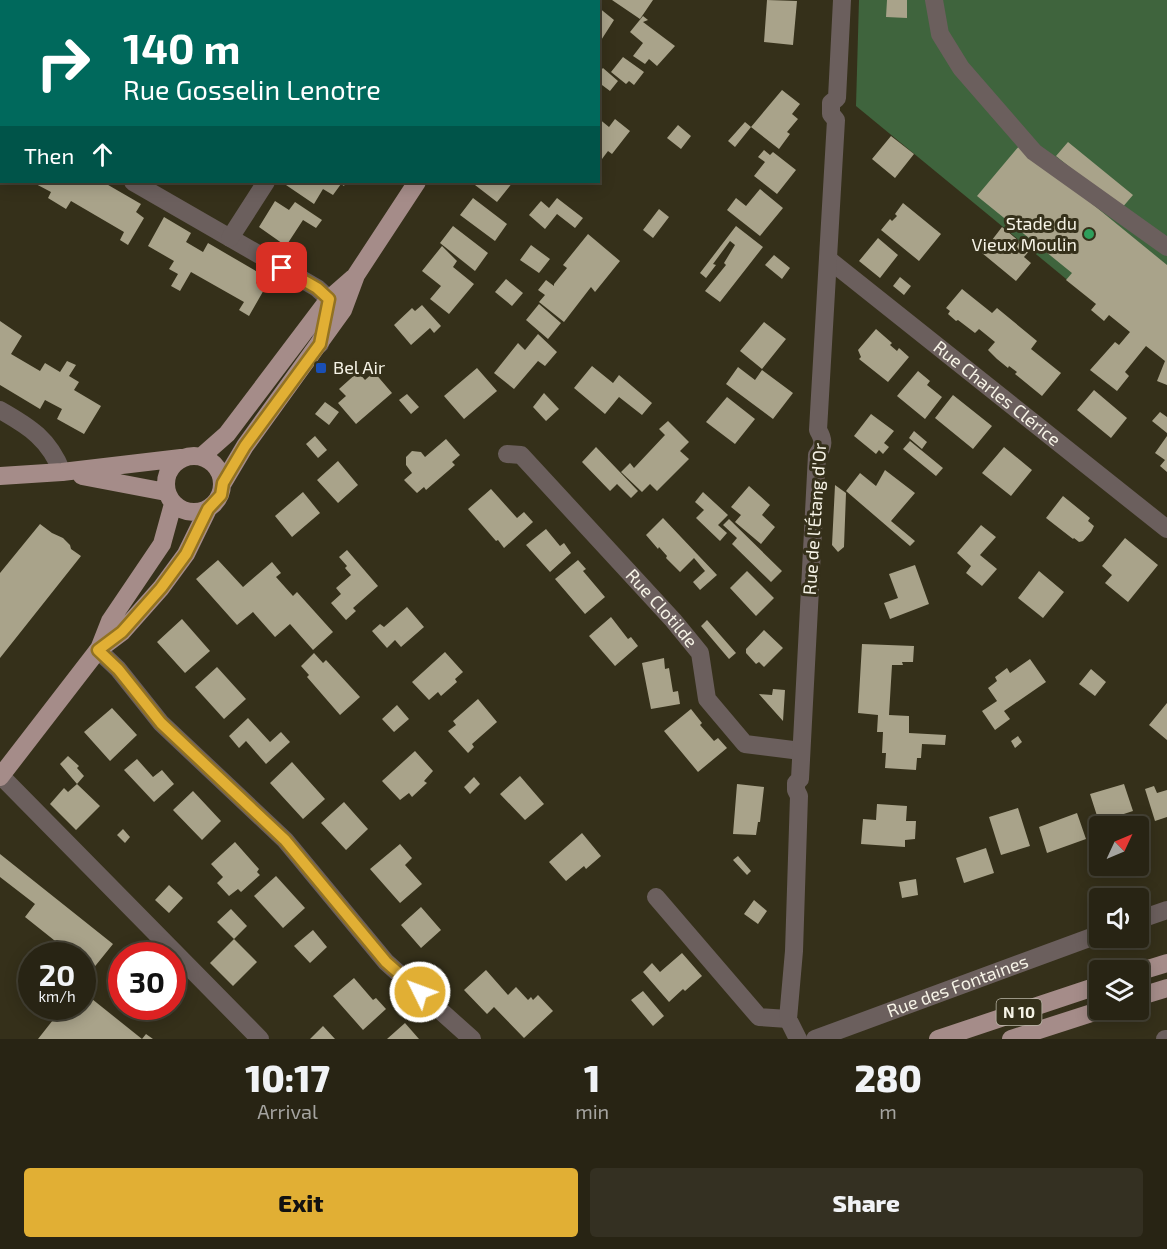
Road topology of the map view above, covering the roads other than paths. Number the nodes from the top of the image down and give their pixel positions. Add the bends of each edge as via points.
1 (842, 0) edge
2 (934, 0) edge
3 (135, 183) edge
4 (265, 183) edge
5 (416, 183) edge
6 (230, 238) junction
7 (1167, 247) edge
8 (828, 259) junction
9 (356, 275) junction
10 (329, 299) junction
11 (320, 344) junction
12 (0, 410) edge
13 (507, 454) dead end
14 (202, 456) junction
15 (181, 458) junction
16 (62, 472) junction
17 (0, 476) edge
18 (223, 483) junction
19 (170, 498) junction
20 (208, 509) junction
21 (1167, 529) edge
22 (98, 650) junction
23 (801, 751) junction
24 (0, 777) edge
25 (656, 897) dead end
26 (1167, 910) edge
27 (1149, 916) edge
28 (1089, 938) edge
29 (1167, 963) edge
30 (1149, 969) edge
31 (1167, 988) edge
32 (1089, 989) edge
33 (1149, 994) edge
34 (1089, 1014) edge
35 (788, 1018) junction
36 (260, 1039) edge
37 (472, 1039) edge
38 (798, 1039) edge
39 (815, 1039) edge
40 (938, 1039) edge
41 (1011, 1039) edge

1 - 8 street, Rue de l'Étang d'Or via 837,98 831,104 836,120
2 - 7 street via 940,34 961,68 1034,152
3 - 6 street
4 - 6 street
5 - 9 main road
6 - 10 street via 317,288
8 - 21 street, Rue Charles Clérice
8 - 23 street, Rue de l'Étang d'Or via 818,430 823,438 817,455
9 - 10 main road
9 - 11 main road via 343,309
10 - 11 street
10 - 14 main road via 227,434
11 - 18 main road via 245,446
12 - 16 street via 31,427 56,455
13 - 23 street, Rue Clotilde via 521,455 673,620 700,653 707,699 746,744
14 - 15 main road
14 - 18 main road via 216,466
15 - 16 main road
15 - 19 main road via 173,464 165,482
16 - 17 main road
16 - 19 main road
18 - 20 main road via 221,495
19 - 20 main road via 189,512
19 - 22 main road via 162,544 110,621
20 - 22 main road via 186,554 161,588 122,632
22 - 24 main road
22 - 37 street via 161,723 285,840 386,962
23 - 35 street, Rue de l'Étang d'Or via 800,779 796,783 799,796 794,951
24 - 36 street
25 - 35 street via 759,1017
26 - 27 street
28 - 39 street, Rue des Fontaines
29 - 30 main road
31 - 33 main road
32 - 40 main road, N 10
34 - 41 main road, N 10
35 - 38 street

